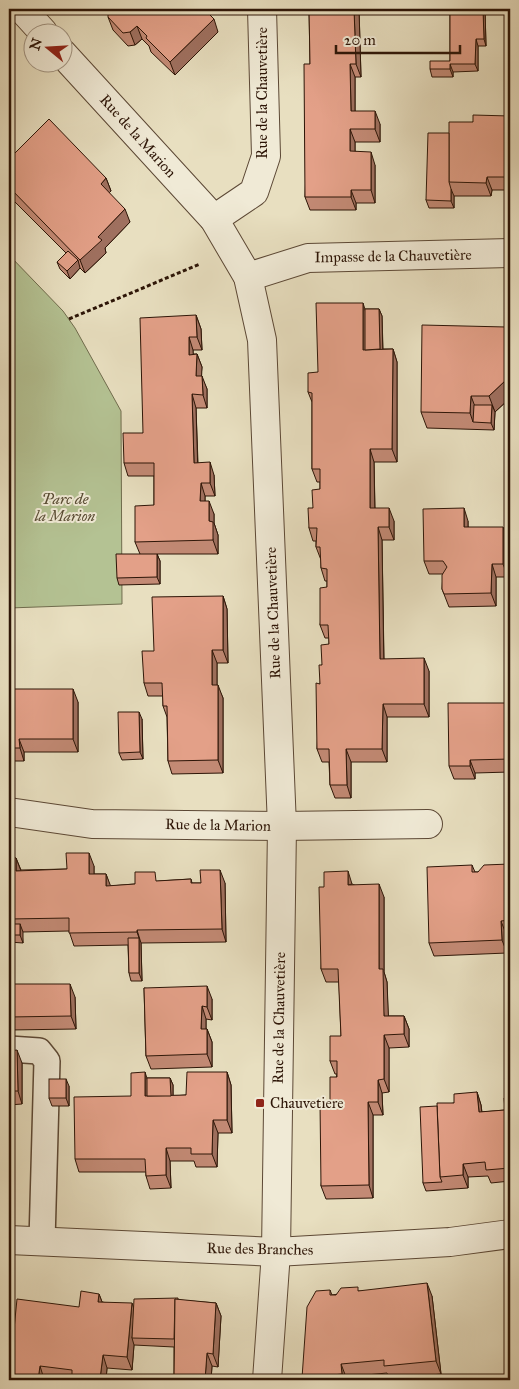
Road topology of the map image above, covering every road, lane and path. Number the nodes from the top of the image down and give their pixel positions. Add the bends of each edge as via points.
1 (22, 9) edge
2 (262, 9) edge
3 (34, 22) edge
4 (72, 64) edge
5 (214, 218) junction
6 (234, 251) junction
7 (510, 254) edge
8 (248, 277) junction
9 (69, 319) dead end
10 (9, 812) edge
11 (428, 824) dead end
12 (282, 826) junction
13 (9, 1049) edge
14 (510, 1234) edge
15 (9, 1240) edge
16 (42, 1241) junction
17 (276, 1252) junction
18 (267, 1380) edge

1 - 3 street
2 - 5 street, Rue de la Chauvetière via 266,156 254,192
4 - 5 street, Rue de la Marion
5 - 6 street, Rue de la Chauvetière
6 - 8 street, Rue de la Chauvetière
6 - 9 path
7 - 8 street, Impasse de la Chauvetière via 308,258
8 - 12 street, Rue de la Chauvetière via 262,340
10 - 12 street, Rue de la Marion via 92,824
11 - 12 street, Rue de la Marion
12 - 17 street, Rue de la Chauvetière
13 - 16 lane via 39,1051 47,1061
14 - 17 street, Rue des Branches via 450,1242
15 - 16 street, Rue des Branches
16 - 17 street, Rue des Branches
17 - 18 street, Rue de la Chauvetière

